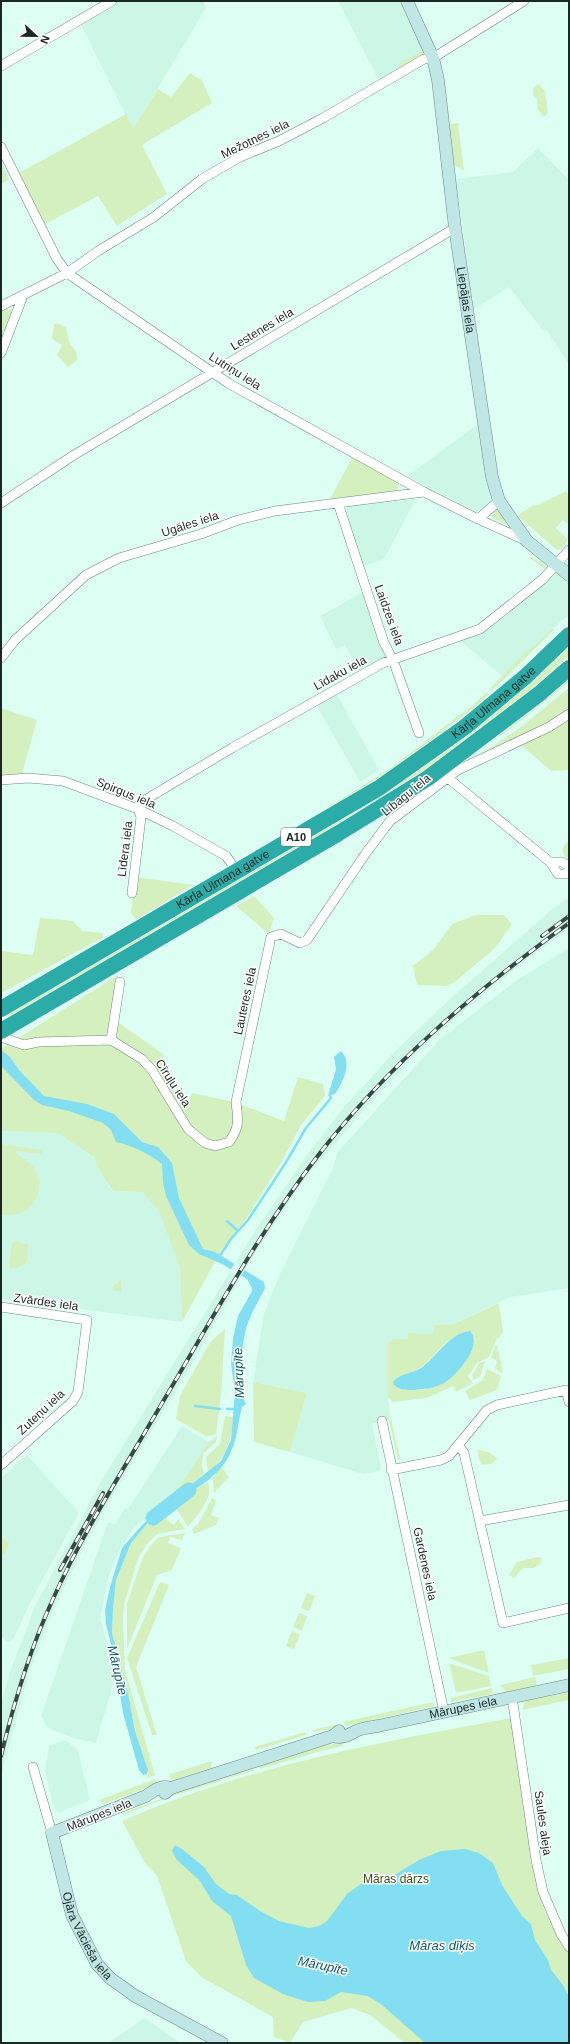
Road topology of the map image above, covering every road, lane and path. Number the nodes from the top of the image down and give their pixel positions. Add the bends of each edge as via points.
1 (112, 1) edge
2 (407, 1) edge
3 (524, 1) edge
4 (96, 5) edge
5 (432, 58) junction
6 (1, 66) edge
7 (1, 147) edge
8 (455, 228) junction
9 (67, 273) junction
10 (23, 296) junction
11 (1, 306) edge
12 (1, 353) edge
13 (214, 372) junction
14 (424, 492) junction
15 (499, 501) junction
16 (1, 503) edge
17 (338, 503) junction
18 (478, 519) junction
19 (527, 541) junction
20 (569, 550) edge
21 (556, 564) junction
22 (569, 575) edge
23 (569, 635) edge
24 (1, 658) edge
25 (393, 660) junction
26 (569, 668) edge
27 (569, 714) edge
28 (419, 733) dead end
29 (448, 778) junction
30 (1, 780) edge
31 (138, 809) junction
32 (231, 863) dead end
33 (569, 867) edge
34 (132, 893) dead end
35 (300, 943) joint
36 (120, 982) dead end
37 (1, 1009) edge
38 (1, 1031) edge
39 (1, 1037) edge
40 (111, 1040) junction
41 (236, 1102) joint
42 (1, 1307) edge
43 (87, 1320) joint
44 (569, 1402) edge
45 (382, 1421) dead end
46 (459, 1446) junction
47 (1, 1465) edge
48 (391, 1470) junction
49 (569, 1505) edge
50 (480, 1521) junction
51 (569, 1608) edge
52 (569, 1685) edge
53 (512, 1697) junction
54 (444, 1712) junction
55 (33, 1767) dead end
56 (52, 1833) junction
57 (569, 1947) edge
58 (222, 2043) edge

1 - 4 street
2 - 5 street, Liepājas iela
3 - 5 street, Mežotnes iela
4 - 6 street
5 - 8 street, Liepājas iela via 442,108
5 - 9 street, Mežotnes iela via 424,59 323,118 279,141 240,157 209,175 154,217
7 - 9 street, Lutriņu iela via 56,259
8 - 13 street, Lestenes iela
8 - 15 street, Liepājas iela via 483,428
9 - 10 street, Mežotnes iela
9 - 13 street, Lutriņu iela
10 - 11 street, Mežotnes iela
10 - 12 street
13 - 14 street, Lutriņu iela via 228,383
13 - 16 street, Lestenes iela via 74,455
14 - 17 street, Ugāles iela
14 - 18 street, Lutriņu iela
15 - 18 street
15 - 19 street, Liepājas iela
17 - 24 street, Ugāles iela via 268,513 119,558 86,575 15,640
17 - 25 street, Laidzes iela via 384,643
18 - 19 street, Lutriņu iela
19 - 21 street, Liepājas iela
20 - 21 street, Līdaku iela
21 - 22 street, Liepājas iela
21 - 25 street, Līdaku iela via 543,579 486,625
23 - 37 highway, Kārļa Ulmaņa gatve / A10 via 525,677 465,727 379,788
25 - 28 street, Laidzes iela
25 - 31 street, Līdaku iela via 226,752 140,803
26 - 38 highway, Kārļa Ulmaņa gatve / A10 via 539,694 428,778
27 - 29 street, Lībagu iela via 550,727 491,754
29 - 33 street via 550,862 558,874 567,874
29 - 35 street, Lībagu iela via 390,821 307,940
30 - 31 street, Spirgus iela via 28,778 63,781
31 - 32 street, Spirgus iela via 226,856
31 - 34 street, Līdera iela via 141,817
35 - 41 street, Lauteres iela via 281,934 271,937
36 - 40 street
39 - 40 street via 24,1045 38,1042
40 - 41 street, Cīruļu iela via 142,1059 152,1070 188,1129 205,1143 216,1146 229,1142 236,1132 238,1121
42 - 43 street, Zvārdes iela
43 - 47 street, Zuteņu iela via 78,1392 73,1402
44 - 46 street via 566,1390 492,1407
45 - 48 street, Gardenes iela
46 - 48 street via 441,1460
46 - 50 street via 464,1453
48 - 54 street, Gardenes iela
49 - 50 street
50 - 51 street via 503,1623
52 - 53 street, Mārupes iela
53 - 54 street, Mārupes iela
53 - 57 street, Saules aleja via 542,1892
54 - 56 street, Mārupes iela via 357,1731 345,1736 333,1736 171,1788 164,1794 146,1796
55 - 56 street, Ojāra Vācieša iela
56 - 58 street, Ojāra Vācieša iela via 72,1915 97,1964 110,1978 135,1996

